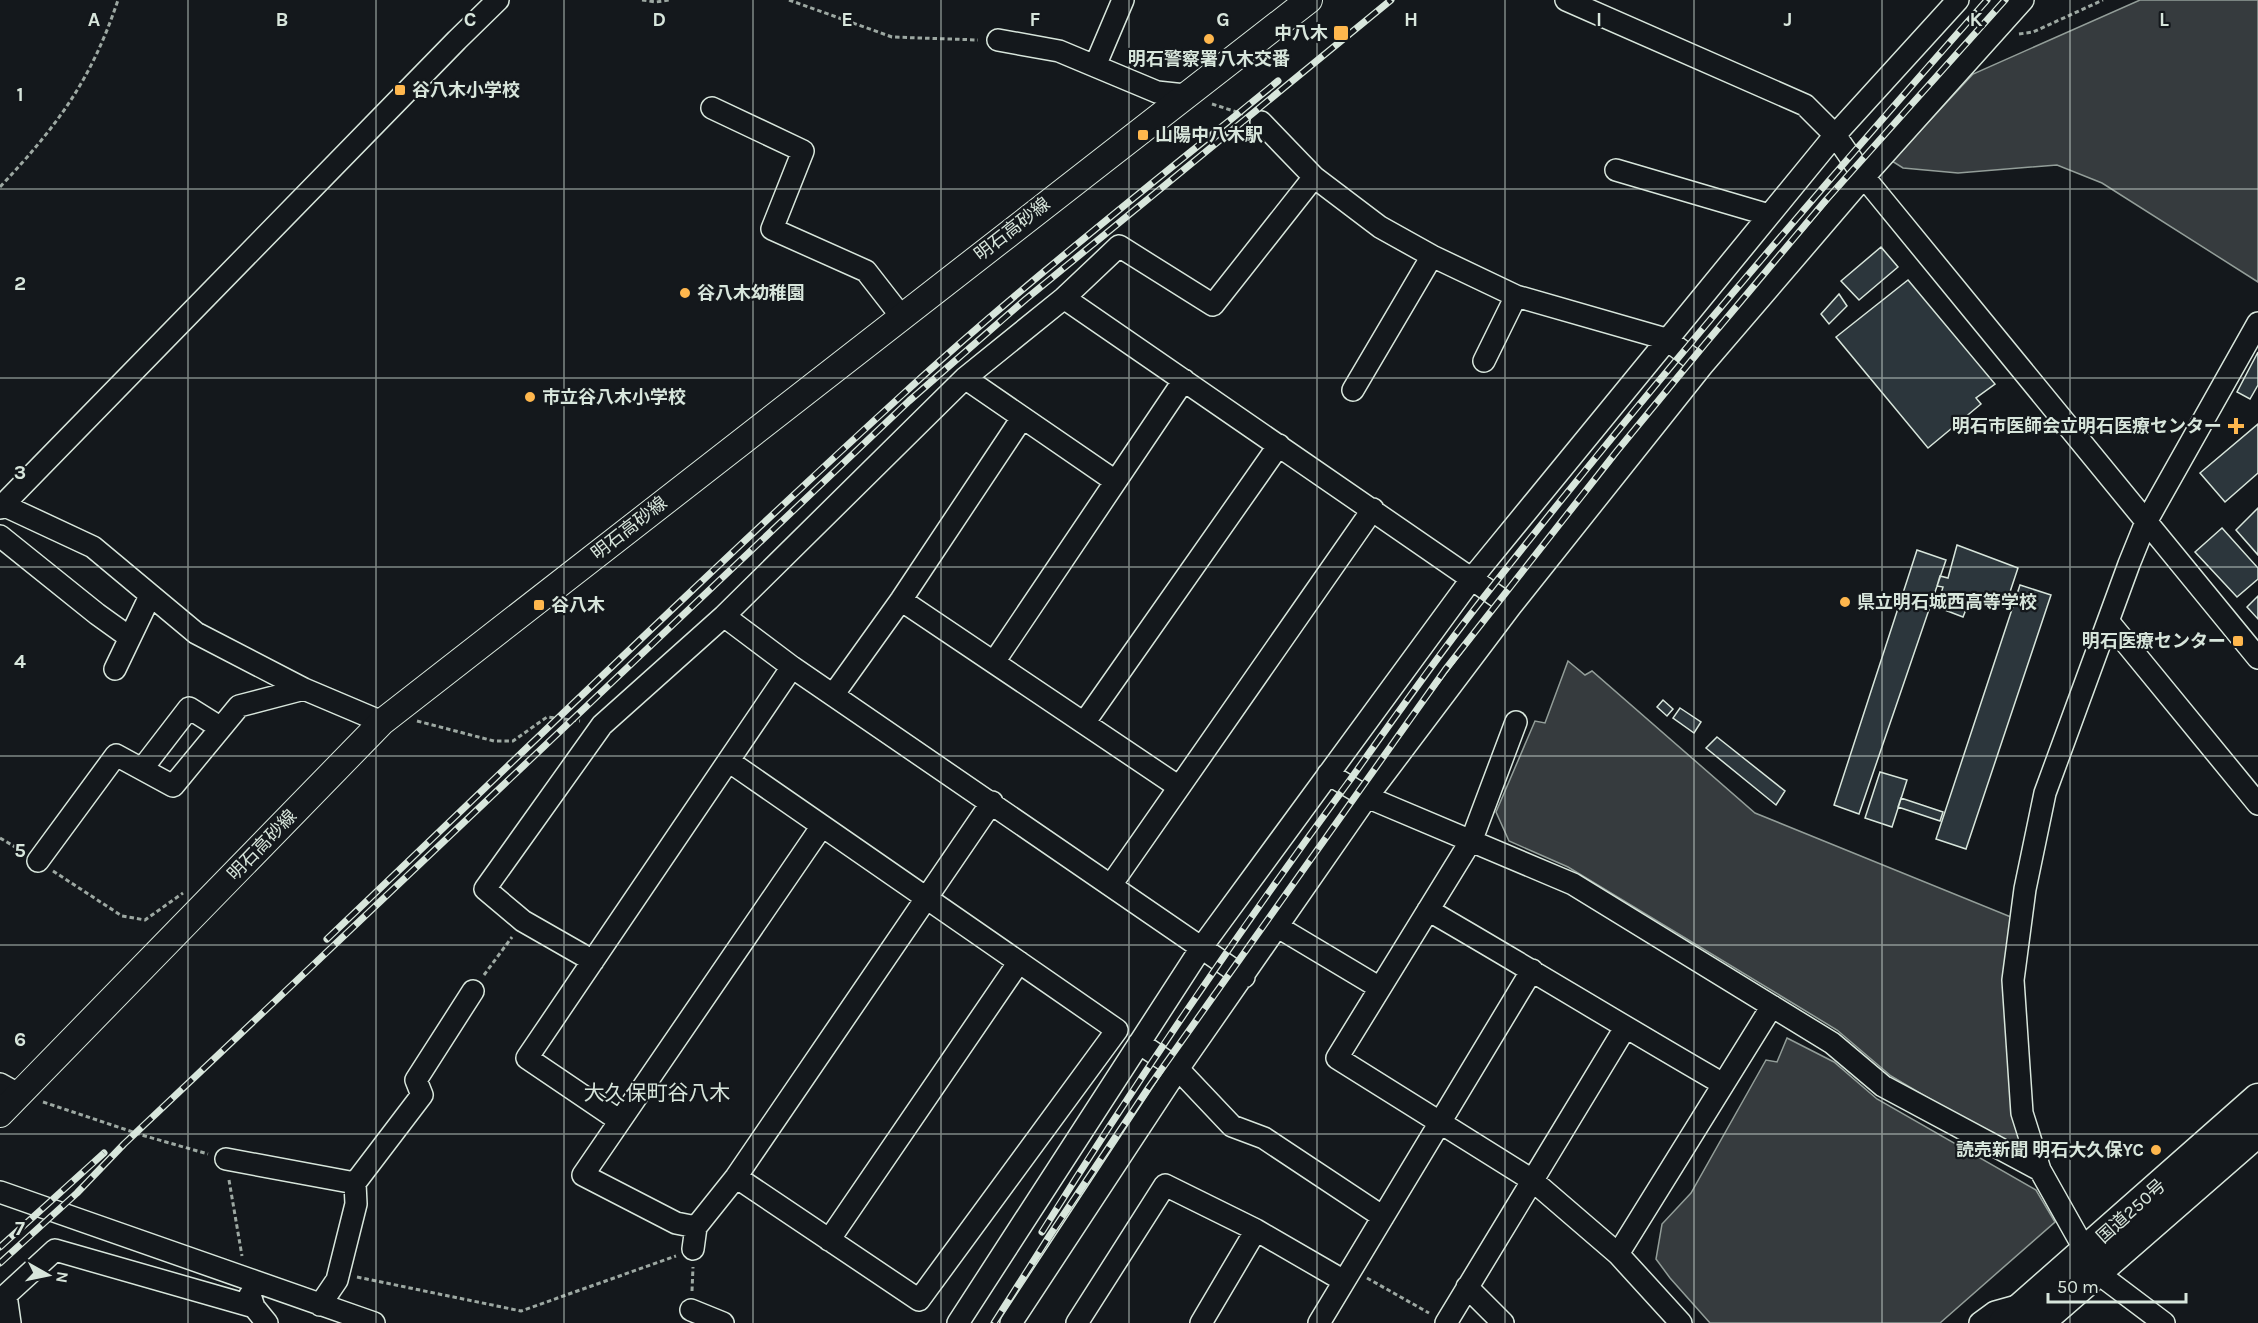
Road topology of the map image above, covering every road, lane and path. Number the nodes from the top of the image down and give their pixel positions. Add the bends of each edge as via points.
1 (118, 0) edge
2 (498, 0) edge
3 (642, 0) edge
4 (669, 0) edge
5 (789, 0) edge
6 (1123, 0) edge
7 (1310, 0) edge
8 (1566, 0) edge
9 (1958, 0) edge
10 (2023, 0) edge
11 (2103, 0) edge
12 (1989, 39) junction
13 (998, 40) joint
14 (1095, 66) junction
15 (1185, 95) junction
16 (712, 108) dead end
17 (1261, 123) joint
18 (1835, 135) junction
19 (1616, 170) dead end
20 (1314, 177) junction
21 (1864, 177) junction
22 (0, 187) edge
23 (1769, 215) junction
24 (1432, 256) junction
25 (1516, 296) junction
26 (1064, 298) junction
27 (901, 316) junction
28 (2258, 323) edge
29 (1666, 339) junction
30 (1484, 361) dead end
31 (1702, 366) junction
32 (965, 378) junction
33 (1184, 380) junction
34 (1353, 390) dead end
35 (1022, 418) junction
36 (1279, 445) junction
37 (1115, 482) junction
38 (1, 506) edge
39 (1373, 509) junction
40 (2146, 522) junction
41 (0, 536) edge
42 (1473, 578) junction
43 (150, 596) junction
44 (901, 600) junction
45 (1511, 606) junction
46 (724, 616) junction
47 (2108, 621) junction
48 (129, 637) junction
49 (2258, 658) edge
50 (994, 662) junction
51 (792, 667) junction
52 (115, 669) dead end
53 (304, 689) junction
54 (833, 695) junction
55 (382, 722) junction
56 (1516, 722) dead end
57 (1084, 723) junction
58 (602, 725) junction
59 (220, 728) junction
60 (730, 762) junction
61 (142, 769) junction
62 (1328, 774) junction
63 (1179, 787) junction
64 (1367, 797) junction
65 (992, 802) junction
66 (2258, 804) edge
67 (822, 826) junction
68 (0, 838) edge
69 (1472, 839) junction
70 (38, 861) junction
71 (1111, 885) junction
72 (191, 887) dead end
73 (925, 898) junction
74 (1428, 910) junction
75 (523, 921) junction
76 (1278, 927) junction
77 (1201, 948) junction
78 (593, 962) junction
79 (1019, 962) junction
80 (1532, 970) junction
81 (1244, 977) junction
82 (1380, 988) junction
83 (472, 992) joint
84 (1772, 1006) junction
85 (1625, 1028) junction
86 (1139, 1043) junction
87 (1178, 1069) junction
88 (1723, 1084) junction
89 (9, 1089) edge
90 (2258, 1099) edge
91 (0, 1114) edge
92 (620, 1121) junction
93 (1440, 1123) junction
94 (2258, 1131) edge
95 (226, 1159) junction
96 (2040, 1170) junction
97 (736, 1177) junction
98 (1532, 1180) junction
99 (355, 1183) junction
100 (0, 1192) edge
101 (1383, 1216) junction
102 (696, 1227) junction
103 (1256, 1230) junction
104 (829, 1240) junction
105 (693, 1249) junction
106 (1618, 1254) junction
107 (2091, 1261) junction
108 (1348, 1275) junction
109 (246, 1280) junction
110 (337, 1280) junction
111 (1467, 1287) junction
112 (320, 1305) junction
113 (691, 1310) joint
114 (260, 1315) edge
115 (2038, 1316) edge
116 (10, 1323) edge
117 (374, 1323) edge
118 (723, 1323) edge
119 (958, 1323) edge
120 (1011, 1323) edge
121 (1077, 1323) edge
122 (1201, 1323) edge
123 (1319, 1323) edge
124 (1446, 1323) edge
125 (1503, 1323) edge
126 (1682, 1323) edge
127 (1980, 1323) edge
128 (2004, 1323) edge
129 (2164, 1323) edge

1 - 22 path via 89,72 68,107
2 - 38 street
3 - 4 path
5 - 13 path via 892,37
6 - 14 street
7 - 15 main road, 明石高砂線
8 - 18 street via 1805,105
9 - 18 street
10 - 12 street
11 - 12 path via 2033,32
12 - 21 street
13 - 14 street via 1059,51
14 - 15 street via 1157,92
15 - 17 path
15 - 27 main road, 明石高砂線
16 - 27 street via 803,151 772,229 866,271
17 - 20 street
18 - 21 street
18 - 23 street
19 - 23 street
20 - 24 street via 1380,227
20 - 26 street via 1213,305 1119,246
21 - 31 street
21 - 40 street
23 - 29 street
24 - 25 street
24 - 34 street
25 - 29 street
25 - 30 street
26 - 32 street
26 - 33 street
27 - 55 main road, 明石高砂線
28 - 40 street
29 - 31 street
29 - 42 street
31 - 45 street
32 - 35 street
32 - 46 street
33 - 36 street
33 - 37 street
35 - 37 street
35 - 44 street
36 - 39 street
36 - 57 street
37 - 50 street
38 - 43 street via 93,547
39 - 42 street
39 - 63 street
40 - 47 street
40 - 49 street
41 - 48 street
42 - 45 street
42 - 62 street
43 - 48 street
43 - 53 street via 196,633
44 - 50 street
44 - 54 street
45 - 64 street
46 - 51 street
46 - 58 street
47 - 66 street
47 - 96 street via 2045,793 2023,900 2013,980 2022,1113
48 - 52 street
50 - 57 street
51 - 54 street
51 - 60 street
53 - 55 street
53 - 59 street via 239,706
54 - 65 street
55 - 58 path via 411,720 494,741 513,741 547,717
55 - 89 main road, 明石高砂線
56 - 69 street
57 - 63 street
58 - 75 street via 485,889
59 - 61 street via 173,786
59 - 61 street via 189,708
60 - 67 street
60 - 78 street
61 - 70 street via 116,755
62 - 64 street
62 - 77 street
63 - 71 street
64 - 69 street
64 - 76 street
65 - 71 street
65 - 73 street
67 - 73 street
67 - 92 street
68 - 70 path
69 - 74 street
69 - 84 street via 1573,884
70 - 72 path via 122,916 145,920
71 - 77 street
73 - 79 street
73 - 97 street
74 - 80 street
74 - 82 street
75 - 78 street
75 - 83 path
76 - 81 street
76 - 82 street
77 - 81 street
77 - 86 street
78 - 92 street via 527,1058
79 - 104 street
79 - 104 street via 1117,1030 919,1300
80 - 85 street
80 - 93 street
81 - 87 street
82 - 93 street via 1336,1059
83 - 99 street via 416,1080 422,1095
84 - 88 street
84 - 96 street via 1832,1043 1883,1086
85 - 88 street
85 - 98 street
86 - 87 street
86 - 119 street
87 - 101 street via 1232,1126 1264,1138
87 - 120 street
88 - 106 street
89 - 91 main road, 明石高砂線
89 - 95 path
90 - 107 highway, 国道250号
92 - 102 street via 583,1175 676,1223
93 - 98 street
93 - 101 street
94 - 107 highway, 国道250号
95 - 99 street
95 - 109 path
96 - 107 street
97 - 102 street
97 - 104 street
98 - 106 street
98 - 111 street
99 - 110 street via 356,1204
100 - 109 street
101 - 108 street
102 - 105 street
103 - 108 street
103 - 121 street via 1165,1185
103 - 122 street
105 - 110 path via 521,1311 360,1276
105 - 113 path
106 - 126 street
107 - 115 highway, 国道250号
107 - 115 highway, 国道250号 via 2069,1296
107 - 129 street
108 - 123 street
108 - 124 path
109 - 112 street
109 - 114 street
110 - 112 street
111 - 124 street
111 - 125 street
112 - 117 street
113 - 118 street
114 - 116 street via 55,1250 6,1295
115 - 127 street via 1995,1312
115 - 128 highway, 国道250号

